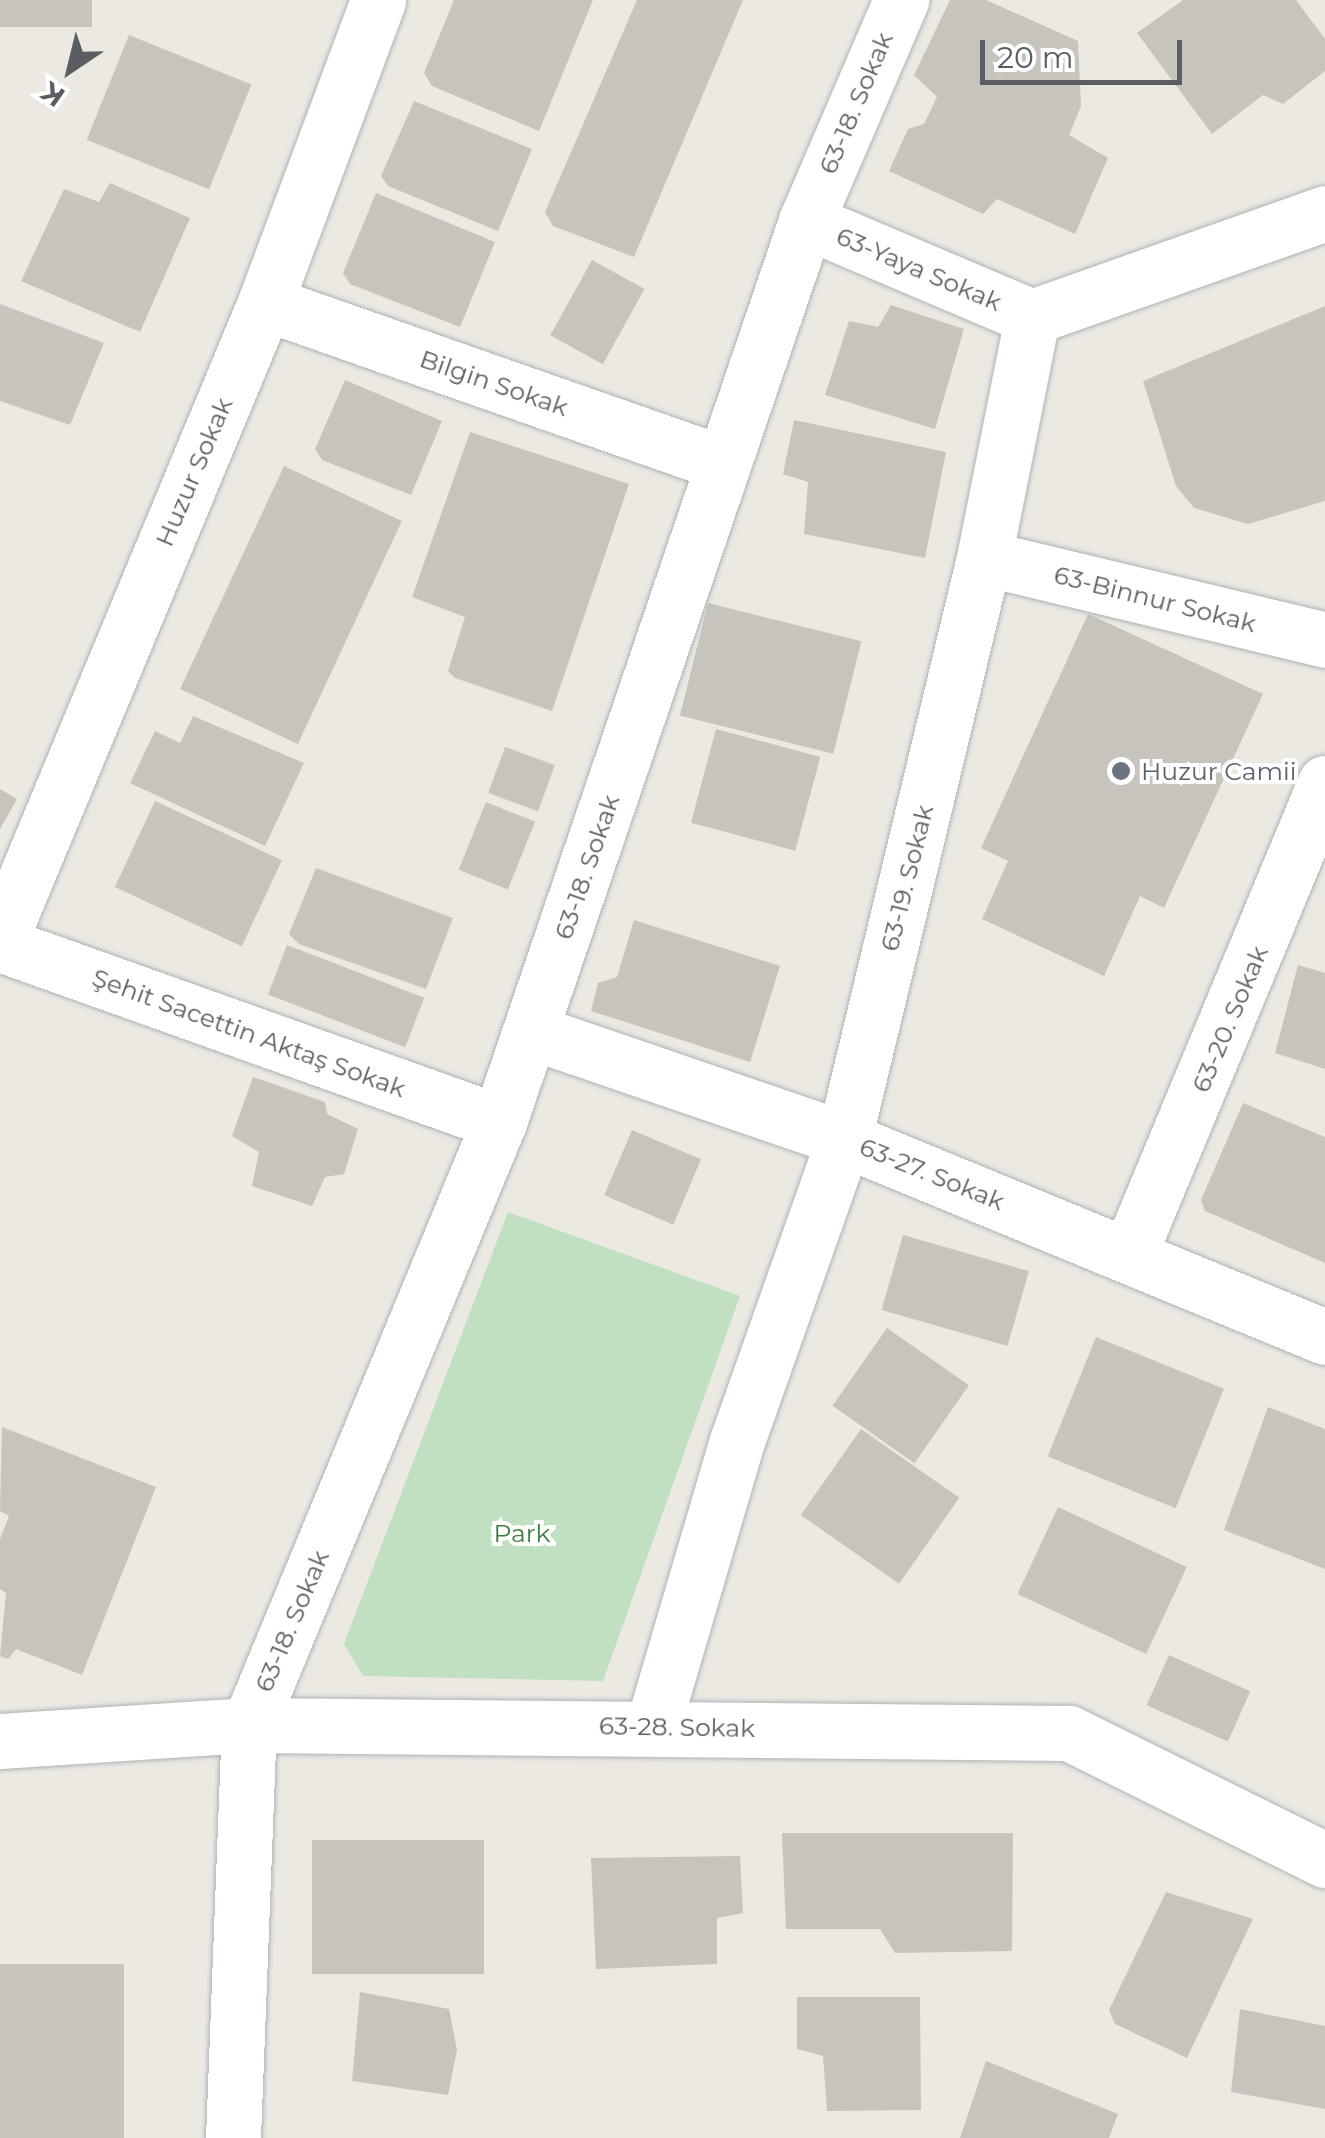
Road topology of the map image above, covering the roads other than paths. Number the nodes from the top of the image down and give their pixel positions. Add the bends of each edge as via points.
1 (378, 0) edge
2 (901, 0) edge
3 (1325, 213) edge
4 (806, 221) junction
5 (264, 304) junction
6 (1032, 317) junction
7 (722, 463) junction
8 (984, 558) junction
9 (1325, 640) edge
10 (1325, 783) edge
11 (1306, 890) edge
12 (0, 942) edge
13 (532, 1032) junction
14 (499, 1122) junction
15 (844, 1139) junction
16 (1130, 1252) junction
17 (1325, 1337) edge
18 (249, 1725) junction
19 (653, 1726) junction
20 (0, 1742) edge
21 (1325, 1860) edge
22 (232, 2138) edge

1 - 5 street, Huzur Sokak
2 - 4 street, 63-18. Sokak
3 - 6 street
4 - 6 street, 63-Yaya Sokak
4 - 7 street, 63-18. Sokak
5 - 7 street, Bilgin Sokak
5 - 12 street, Huzur Sokak
6 - 8 street, 63-19. Sokak
7 - 13 street, 63-18. Sokak
8 - 9 street, 63-Binnur Sokak
8 - 15 street, 63-19. Sokak
10 - 11 street, 63-20. Sokak
11 - 16 street, 63-20. Sokak
12 - 14 street, Şehit Sacettin Aktaş Sokak
13 - 14 street, 63-18. Sokak
13 - 15 street, 63-27. Sokak
14 - 18 street, 63-18. Sokak
15 - 16 street, 63-27. Sokak
15 - 19 street, 63-19. Sokak via 738,1441
16 - 17 street, 63-27. Sokak
18 - 19 street, 63-28. Sokak
18 - 20 street, 63-28. Sokak
18 - 22 street
19 - 21 street, 63-28. Sokak via 1069,1733

